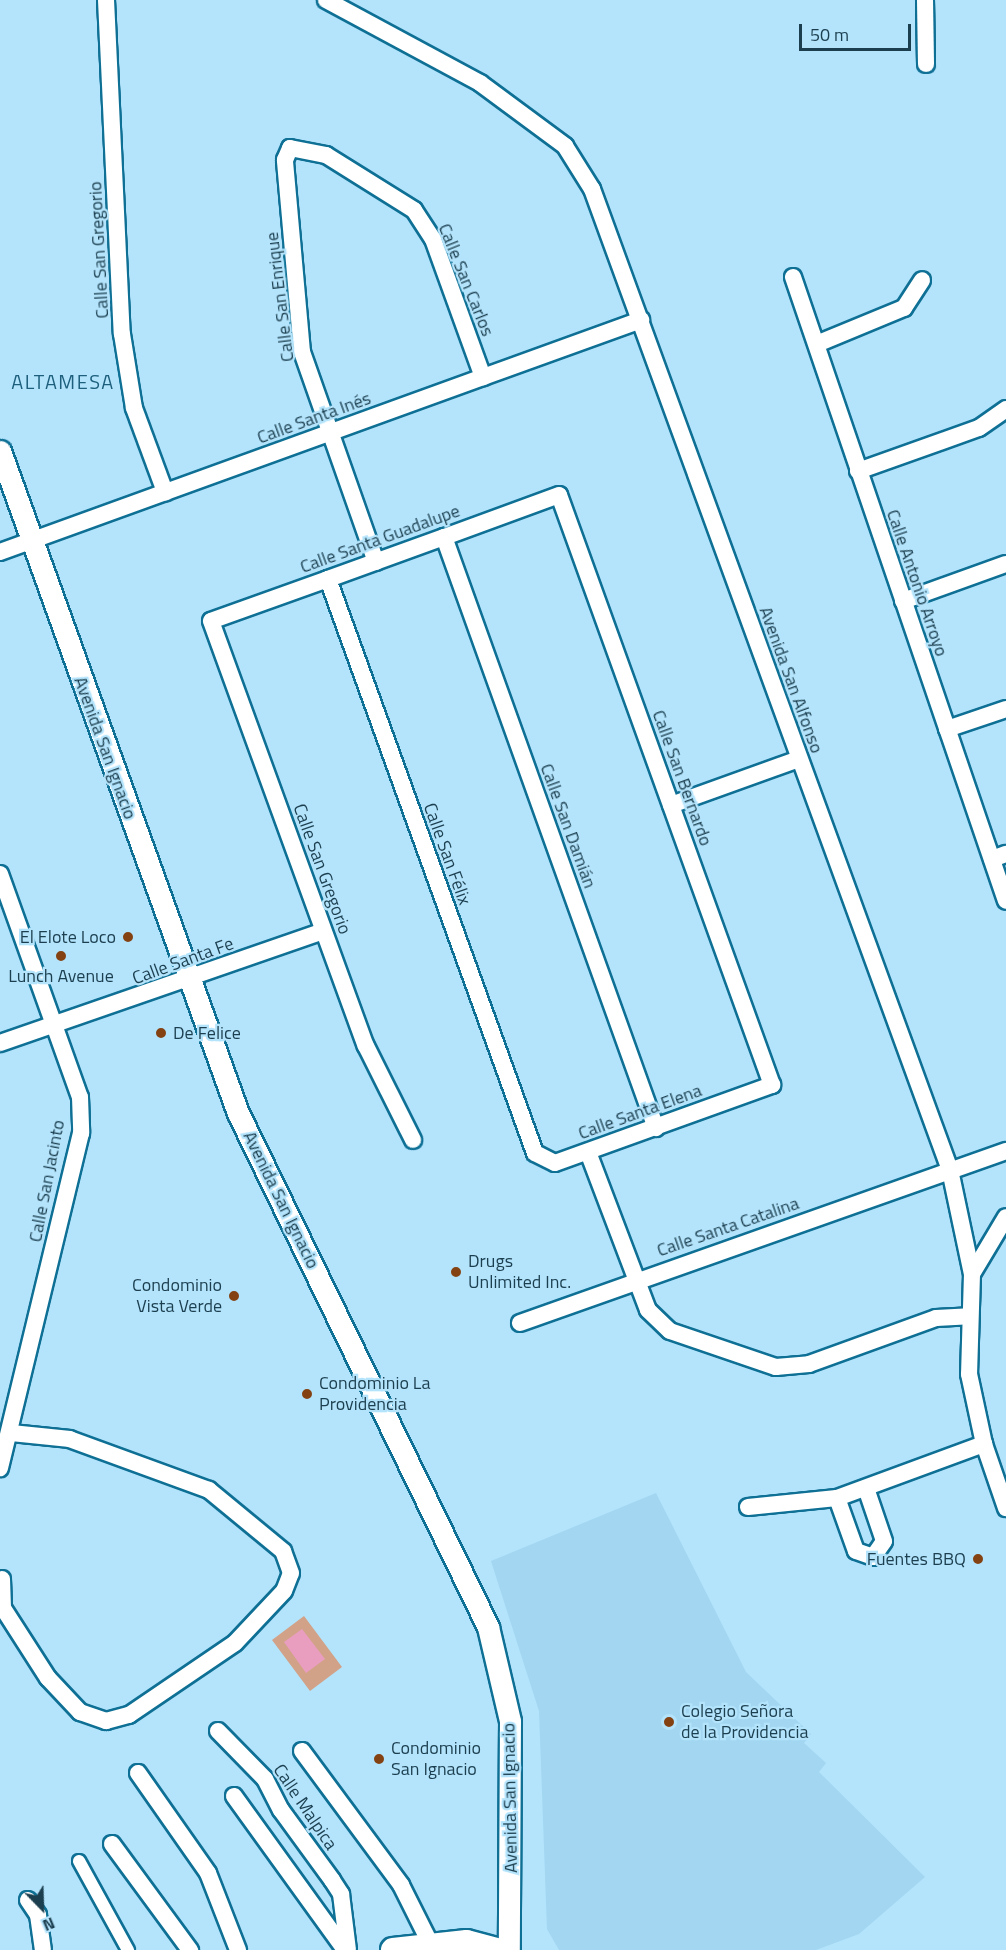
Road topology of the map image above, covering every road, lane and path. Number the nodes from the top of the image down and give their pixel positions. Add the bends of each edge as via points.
1 (106, 0) edge
2 (326, 0) edge
3 (925, 0) edge
4 (926, 64) dead end
5 (311, 152) joint
6 (793, 277) dead end
7 (922, 280) dead end
8 (641, 320) junction
9 (819, 343) junction
10 (483, 377) junction
11 (1006, 409) edge
12 (329, 433) junction
13 (0, 452) edge
14 (858, 471) junction
15 (165, 492) junction
16 (547, 500) joint
17 (444, 537) junction
18 (31, 541) junction
19 (0, 552) edge
20 (376, 561) junction
21 (1006, 564) edge
22 (328, 579) junction
23 (903, 601) junction
24 (226, 615) joint
25 (1006, 709) edge
26 (947, 729) junction
27 (799, 759) junction
28 (671, 805) junction
29 (999, 857) edge
30 (0, 874) edge
31 (1006, 901) edge
32 (323, 931) junction
33 (189, 979) junction
34 (55, 1028) junction
35 (0, 1043) edge
36 (772, 1085) joint
37 (656, 1128) junction
38 (414, 1140) dead end
39 (531, 1142) joint
40 (1006, 1151) edge
41 (588, 1152) junction
42 (950, 1170) junction
43 (1006, 1217) edge
44 (972, 1274) junction
45 (636, 1281) junction
46 (969, 1316) junction
47 (520, 1323) dead end
48 (11, 1433) junction
49 (984, 1444) junction
50 (0, 1468) edge
51 (866, 1488) junction
52 (837, 1498) junction
53 (748, 1507) dead end
54 (1006, 1508) edge
55 (2, 1579) dead end
56 (218, 1731) dead end
57 (302, 1751) dead end
58 (138, 1773) dead end
59 (234, 1796) dead end
60 (112, 1844) dead end
61 (79, 1861) dead end
62 (28, 1900) dead end
63 (431, 1945) junction
64 (43, 1950) edge
65 (128, 1950) edge
66 (190, 1950) edge
67 (237, 1950) edge
68 (347, 1950) edge
69 (393, 1950) edge
70 (497, 1950) edge
71 (508, 1950) edge

1 - 15 street, Calle San Gregorio via 122,333 134,408
2 - 8 street, Avenida San Alfonso via 480,83 565,146 592,189
3 - 4 street
5 - 10 street, Calle San Carlos via 326,155 414,210 433,239
5 - 12 street, Calle San Enrique via 290,148 285,160 302,352
6 - 9 street, Calle Antonio Arroyo
7 - 9 street via 904,308
8 - 10 street, Calle Santa Inés
8 - 27 street, Avenida San Alfonso
9 - 14 street, Calle Antonio Arroyo
10 - 12 street, Calle Santa Inés
11 - 14 street via 979,428
12 - 15 street, Calle Santa Inés
12 - 20 street, Calle San Enrique
13 - 18 street, Avenida San Ignacio
14 - 23 street, Calle Antonio Arroyo
15 - 18 street, Calle Santa Inés
16 - 17 street, Calle Santa Guadalupe
16 - 28 street, Calle San Bernardo via 559,495
17 - 20 street, Calle Santa Guadalupe
17 - 37 street, Calle San Damián
18 - 19 street, Calle Santa Inés
18 - 33 street, Avenida San Ignacio
20 - 22 street, Calle Santa Guadalupe
21 - 23 street
22 - 24 street, Calle Santa Guadalupe
22 - 39 street, Calle San Félix
23 - 26 street, Calle Antonio Arroyo
24 - 32 street, Calle San Gregorio via 211,621
25 - 26 street
26 - 29 street, Calle Antonio Arroyo
27 - 28 street
27 - 42 street, Avenida San Alfonso
28 - 36 street, Calle San Bernardo
29 - 31 street, Calle Antonio Arroyo
30 - 34 street, Calle San Jacinto
32 - 33 street, Calle Santa Fe
32 - 38 street, Calle San Gregorio via 366,1046
33 - 34 street, Calle Santa Fe
33 - 71 street, Avenida San Ignacio via 238,1113 488,1627 510,1721
34 - 35 street, Calle Santa Fe
34 - 48 street, Calle San Jacinto via 80,1097 81,1133
36 - 37 street, Calle Santa Elena
37 - 41 street, Calle Santa Elena
39 - 41 street, Calle Santa Elena via 544,1162
40 - 42 street, Calle Santa Catalina
41 - 45 street
42 - 44 street, Avenida San Alfonso
42 - 45 street, Calle Santa Catalina
43 - 44 street
44 - 46 street, Avenida San Alfonso
45 - 46 street via 648,1310 670,1331 776,1367 809,1364 936,1318
45 - 47 street, Calle Santa Catalina
46 - 49 street, Avenida San Alfonso via 969,1374
48 - 50 street, Calle San Jacinto
48 - 55 street via 70,1439 209,1490 283,1551 291,1573 284,1591 235,1643 129,1715 106,1721 80,1712 48,1678 3,1608
49 - 51 street
49 - 54 street, Avenida San Alfonso
51 - 52 street
51 - 52 street via 884,1541 873,1557 856,1551
52 - 53 street
56 - 68 street, Calle Malpica via 265,1779 281,1810 336,1887
57 - 63 street via 401,1885
58 - 67 street via 208,1873
59 - 68 street
60 - 66 street
61 - 65 street
62 - 64 street via 38,1914
63 - 69 main road
63 - 70 main road via 467,1942

